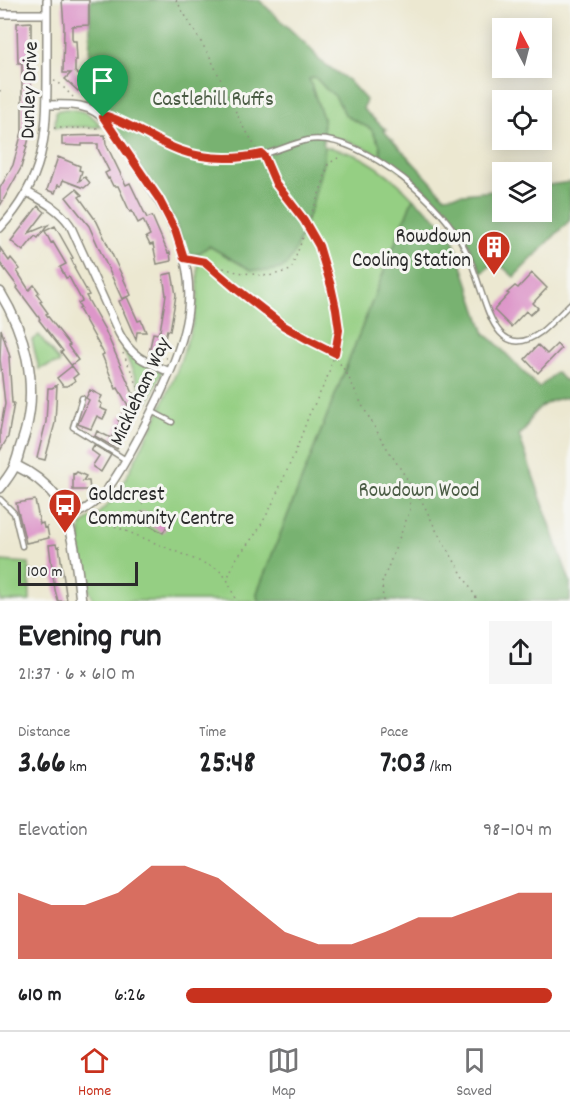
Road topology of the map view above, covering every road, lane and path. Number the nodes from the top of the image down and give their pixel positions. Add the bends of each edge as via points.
1 (47, 0) edge
2 (176, 0) edge
3 (2, 14) edge
4 (47, 14) junction
5 (47, 80) junction
6 (0, 90) edge
7 (0, 96) edge
8 (47, 105) junction
9 (78, 105) junction
10 (103, 117) junction
11 (110, 126) junction
12 (46, 128) junction
13 (262, 154) junction
14 (338, 158) dead end
15 (27, 192) junction
16 (307, 225) junction
17 (0, 228) edge
18 (184, 258) junction
19 (205, 262) junction
20 (0, 292) edge
21 (570, 304) edge
22 (126, 344) junction
23 (335, 353) junction
24 (170, 372) junction
25 (82, 398) dead end
26 (152, 411) junction
27 (172, 422) dead end
28 (126, 460) junction
29 (15, 465) junction
30 (409, 482) junction
31 (0, 488) edge
32 (108, 488) junction
33 (0, 499) edge
34 (144, 504) dead end
35 (91, 506) junction
36 (66, 518) junction
37 (22, 546) dead end
38 (227, 579) junction
39 (81, 601) edge
40 (236, 601) edge
41 (383, 601) edge
42 (478, 601) edge

1 - 4 street, Dunley Drive
2 - 13 path via 210,57 243,127
3 - 4 street, Dunley Drive
4 - 5 street, Dunley Drive
5 - 8 street, Dunley Drive
5 - 9 path via 58,82
6 - 7 path
8 - 9 street, Mickleham Way
8 - 12 street, Dunley Drive
9 - 10 street, Mickleham Way
10 - 11 street, Mickleham Way
10 - 13 lane via 199,156
11 - 12 path
11 - 18 street, Mickleham Way via 162,204
12 - 15 street, Dunley Drive
13 - 16 path via 276,184
13 - 21 lane via 308,140 325,140 361,151 403,178 455,231 490,318 509,339 532,338
14 - 16 path via 328,164
15 - 17 street, Dunley Drive
15 - 22 street via 57,210 70,225
16 - 19 path via 291,270 269,276
16 - 23 path via 319,246 331,286 339,330
18 - 19 path
18 - 24 street, Mickleham Way via 188,311
19 - 23 path via 284,326
20 - 29 street via 20,332 29,369 28,422
22 - 24 street via 140,358
22 - 26 path via 122,350
23 - 30 path
23 - 38 path via 271,507
24 - 26 street, Mickleham Way
25 - 28 lane via 73,427
26 - 27 lane
26 - 28 street, Mickleham Way
28 - 32 street, Mickleham Way
29 - 31 street
29 - 36 street via 52,492
30 - 41 path via 410,510 382,583
30 - 42 path
32 - 34 path
32 - 35 street, Mickleham Way
33 - 37 lane via 14,513
35 - 36 street, Mickleham Way
35 - 38 path via 106,521 212,565
36 - 39 street
38 - 40 path

